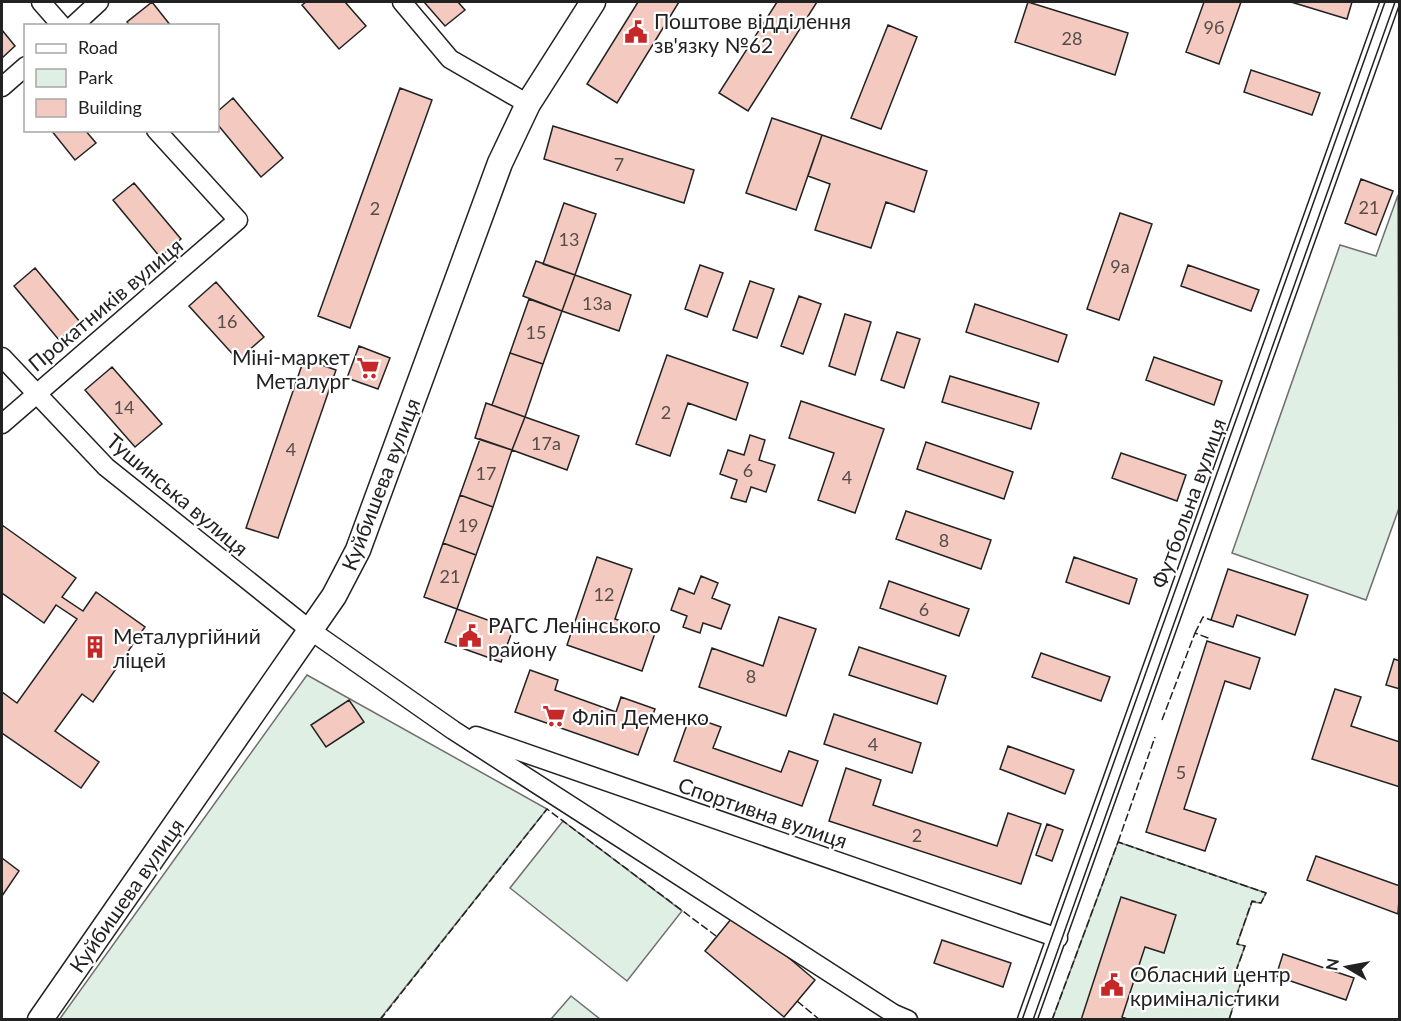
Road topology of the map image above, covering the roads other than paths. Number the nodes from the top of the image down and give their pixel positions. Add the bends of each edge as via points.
1 (41, 2) edge
2 (99, 2) edge
3 (402, 2) edge
4 (593, 2) edge
5 (1390, 2) edge
6 (60, 24) edge
7 (75, 24) edge
8 (24, 68) edge
9 (2, 87) edge
10 (528, 104) junction
11 (158, 132) edge
12 (2, 357) edge
13 (36, 393) junction
14 (2, 424) edge
15 (310, 630) junction
16 (453, 730) junction
17 (1058, 938) junction
18 (40, 1020) edge
19 (908, 1020) edge
20 (1027, 1020) edge

1 - 6 street
2 - 7 street
3 - 10 street via 450,59
4 - 10 main road, Куйбишева вулиця
5 - 17 street, Футбольна вулиця
8 - 9 street
10 - 15 main road, Куйбишева вулиця via 500,163 358,550 334,596
11 - 13 street, Прокатників вулиця via 238,220
12 - 13 street, Тушинська вулиця
13 - 14 street, Прокатників вулиця
13 - 15 street, Тушинська вулиця via 106,467
15 - 16 street, Спортивна вулиця
15 - 18 main road, Куйбишева вулиця
16 - 17 street, Спортивна вулиця
16 - 19 street, Спортивна вулиця
17 - 20 street, Футбольна вулиця

